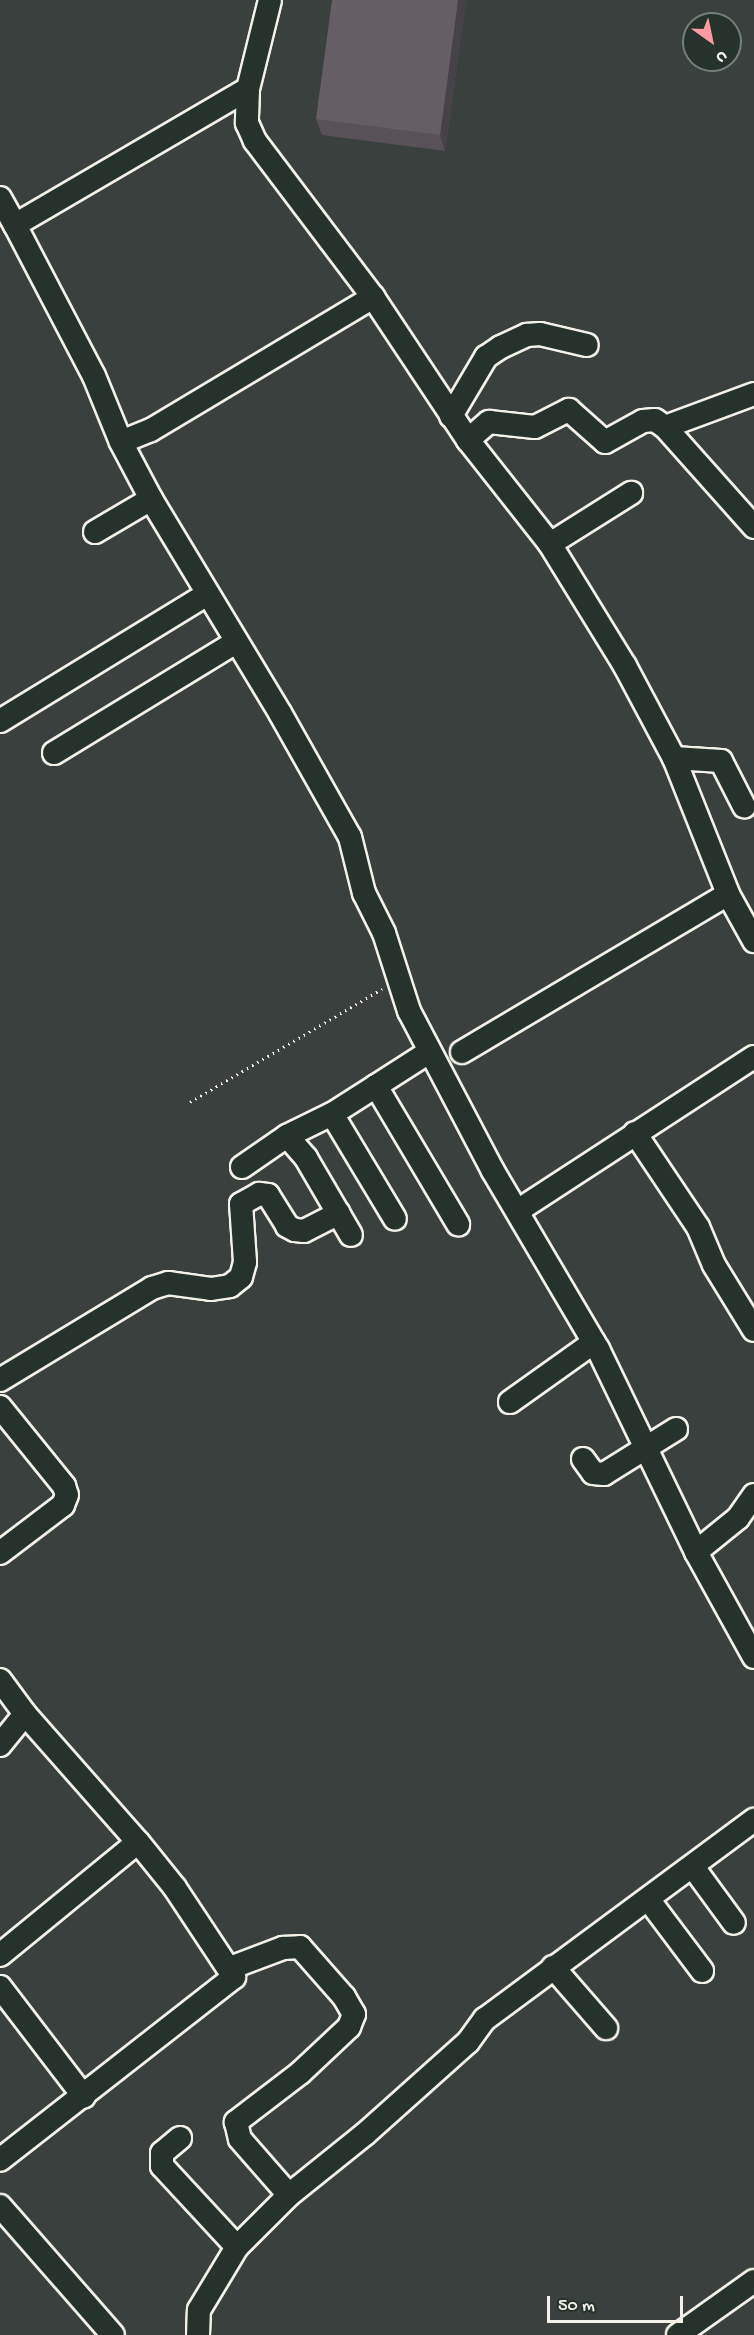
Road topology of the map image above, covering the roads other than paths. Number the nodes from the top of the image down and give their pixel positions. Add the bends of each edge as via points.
1 (270, 0) edge
2 (248, 90) junction
3 (0, 198) edge
4 (15, 225) junction
5 (373, 297) junction
6 (587, 345) dead end
7 (754, 394) edge
8 (451, 416) junction
9 (665, 427) junction
10 (468, 440) junction
11 (121, 442) junction
12 (631, 493) dead end
13 (151, 499) junction
14 (754, 527) edge
15 (95, 532) dead end
16 (550, 544) junction
17 (207, 594) junction
18 (236, 642) junction
19 (0, 721) edge
20 (54, 753) dead end
21 (674, 758) junction
22 (744, 806) dead end
23 (728, 894) junction
24 (754, 940) edge
25 (429, 1052) junction
26 (462, 1052) dead end
27 (754, 1057) edge
28 (376, 1086) junction
29 (332, 1114) junction
30 (635, 1133) junction
31 (287, 1136) junction
32 (242, 1167) dead end
33 (519, 1210) junction
34 (339, 1213) junction
35 (395, 1219) dead end
36 (458, 1224) dead end
37 (351, 1234) dead end
38 (754, 1330) edge
39 (594, 1342) junction
40 (0, 1380) edge
41 (510, 1402) dead end
42 (0, 1407) edge
43 (676, 1429) dead end
44 (646, 1450) junction
45 (583, 1459) dead end
46 (754, 1495) edge
47 (696, 1552) junction
48 (0, 1553) edge
49 (754, 1657) edge
50 (0, 1680) edge
51 (25, 1714) junction
52 (0, 1745) edge
53 (754, 1821) edge
54 (138, 1842) junction
55 (693, 1867) junction
56 (648, 1899) junction
57 (734, 1923) dead end
58 (0, 1955) edge
59 (553, 1967) junction
60 (230, 1968) junction
61 (702, 1971) dead end
62 (0, 1987) edge
63 (606, 2028) dead end
64 (84, 2097) junction
65 (180, 2138) dead end
66 (0, 2160) edge
67 (289, 2195) junction
68 (0, 2206) edge
69 (237, 2247) junction
70 (754, 2281) edge
71 (113, 2335) edge
72 (198, 2335) edge
73 (678, 2335) edge

1 - 2 street
2 - 4 street
2 - 5 street via 247,123 255,141
3 - 4 street
4 - 11 street via 94,376
5 - 8 street
5 - 11 street via 151,430
6 - 8 street via 527,334 501,347 486,357
7 - 9 street
8 - 10 street
9 - 10 street via 649,419 605,442 569,410 535,427 489,423
9 - 14 street
10 - 16 street
11 - 13 street
12 - 16 street
13 - 15 street
13 - 17 street
16 - 21 street via 625,666
17 - 18 street
17 - 19 street
18 - 20 street
18 - 25 street via 350,837 364,893 384,933 397,981
21 - 22 street via 721,761
21 - 23 street
23 - 24 street
23 - 26 street
25 - 28 street
25 - 33 street via 493,1171
27 - 30 street
28 - 29 street
28 - 36 street
29 - 31 street
29 - 35 street
30 - 33 street
30 - 38 street via 698,1227 714,1265
31 - 32 street
31 - 34 street
33 - 39 street
34 - 37 street
34 - 40 street via 304,1231 295,1230 287,1226 268,1195 252,1198 241,1204 245,1262 241,1277 231,1287 211,1289 168,1283 152,1288
39 - 41 street
39 - 44 street
42 - 48 street via 64,1486 67,1495 63,1505
43 - 44 street
44 - 45 street via 597,1475
44 - 47 street
46 - 47 street via 738,1518
47 - 49 street
50 - 51 street
51 - 52 street
51 - 54 street
53 - 55 street
54 - 58 street
54 - 60 street
55 - 56 street
55 - 57 street
56 - 59 street
56 - 61 street
59 - 63 street
59 - 67 street via 485,2019 468,2042
60 - 64 street via 233,1981
60 - 67 street via 283,1948 300,1947 354,2014 349,2027 300,2073 236,2122 240,2139
62 - 64 street
64 - 66 street
65 - 69 street via 162,2153 162,2166
67 - 69 street
68 - 71 street
69 - 72 street via 199,2310
70 - 73 street

